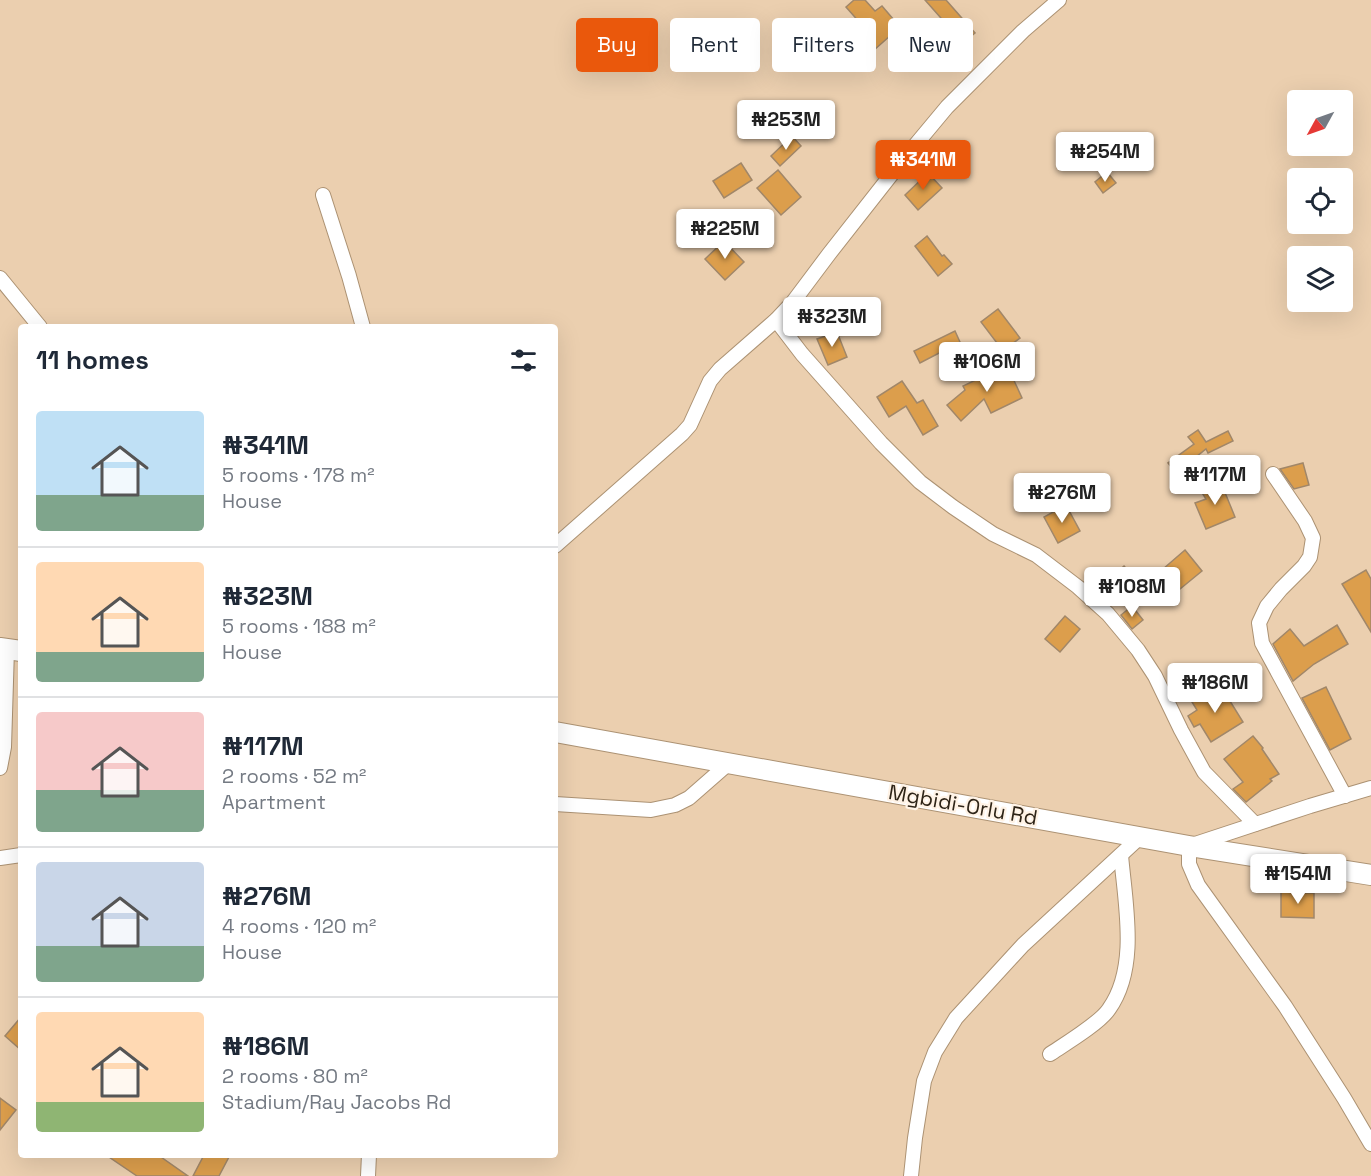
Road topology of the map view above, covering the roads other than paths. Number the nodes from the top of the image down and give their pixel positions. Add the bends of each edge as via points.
1 (1059, 0) edge
2 (323, 195) dead end
3 (0, 278) edge
4 (776, 320) junction
5 (38, 324) edge
6 (362, 324) edge
7 (1273, 474) dead end
8 (558, 543) edge
9 (9, 649) edge
10 (558, 733) edge
11 (729, 763) junction
12 (0, 768) edge
13 (1371, 788) edge
14 (1345, 796) junction
15 (558, 804) edge
16 (1255, 824) junction
17 (1140, 837) junction
18 (1189, 846) junction
19 (18, 855) edge
20 (1121, 855) junction
21 (0, 858) edge
22 (1371, 875) edge
23 (1050, 1054) dead end
24 (1371, 1144) edge
25 (369, 1158) edge
26 (368, 1176) edge
27 (911, 1176) edge

1 - 4 street via 947,107
2 - 6 street
3 - 5 street
4 - 8 street via 710,381 682,434
4 - 16 street via 881,443 920,482 993,534 1036,555 1108,614 1155,676 1204,772
7 - 14 street via 1313,538 1304,566 1267,606 1259,624 1262,643
9 - 12 street
10 - 11 main road, Mgbidi-Orlu Rd
11 - 15 street via 689,798 675,805 651,810
11 - 17 main road, Mgbidi-Orlu Rd
13 - 14 street
14 - 16 street
16 - 18 street
17 - 18 main road, Mgbidi-Orlu Rd
17 - 20 street
18 - 22 main road, Mgbidi-Orlu Rd
18 - 24 street via 1189,864 1198,885 1285,1006
19 - 21 street
20 - 23 street via 1129,947 1123,982 1109,1011
20 - 27 street via 1023,945 956,1018 934,1052 924,1081
25 - 26 street

